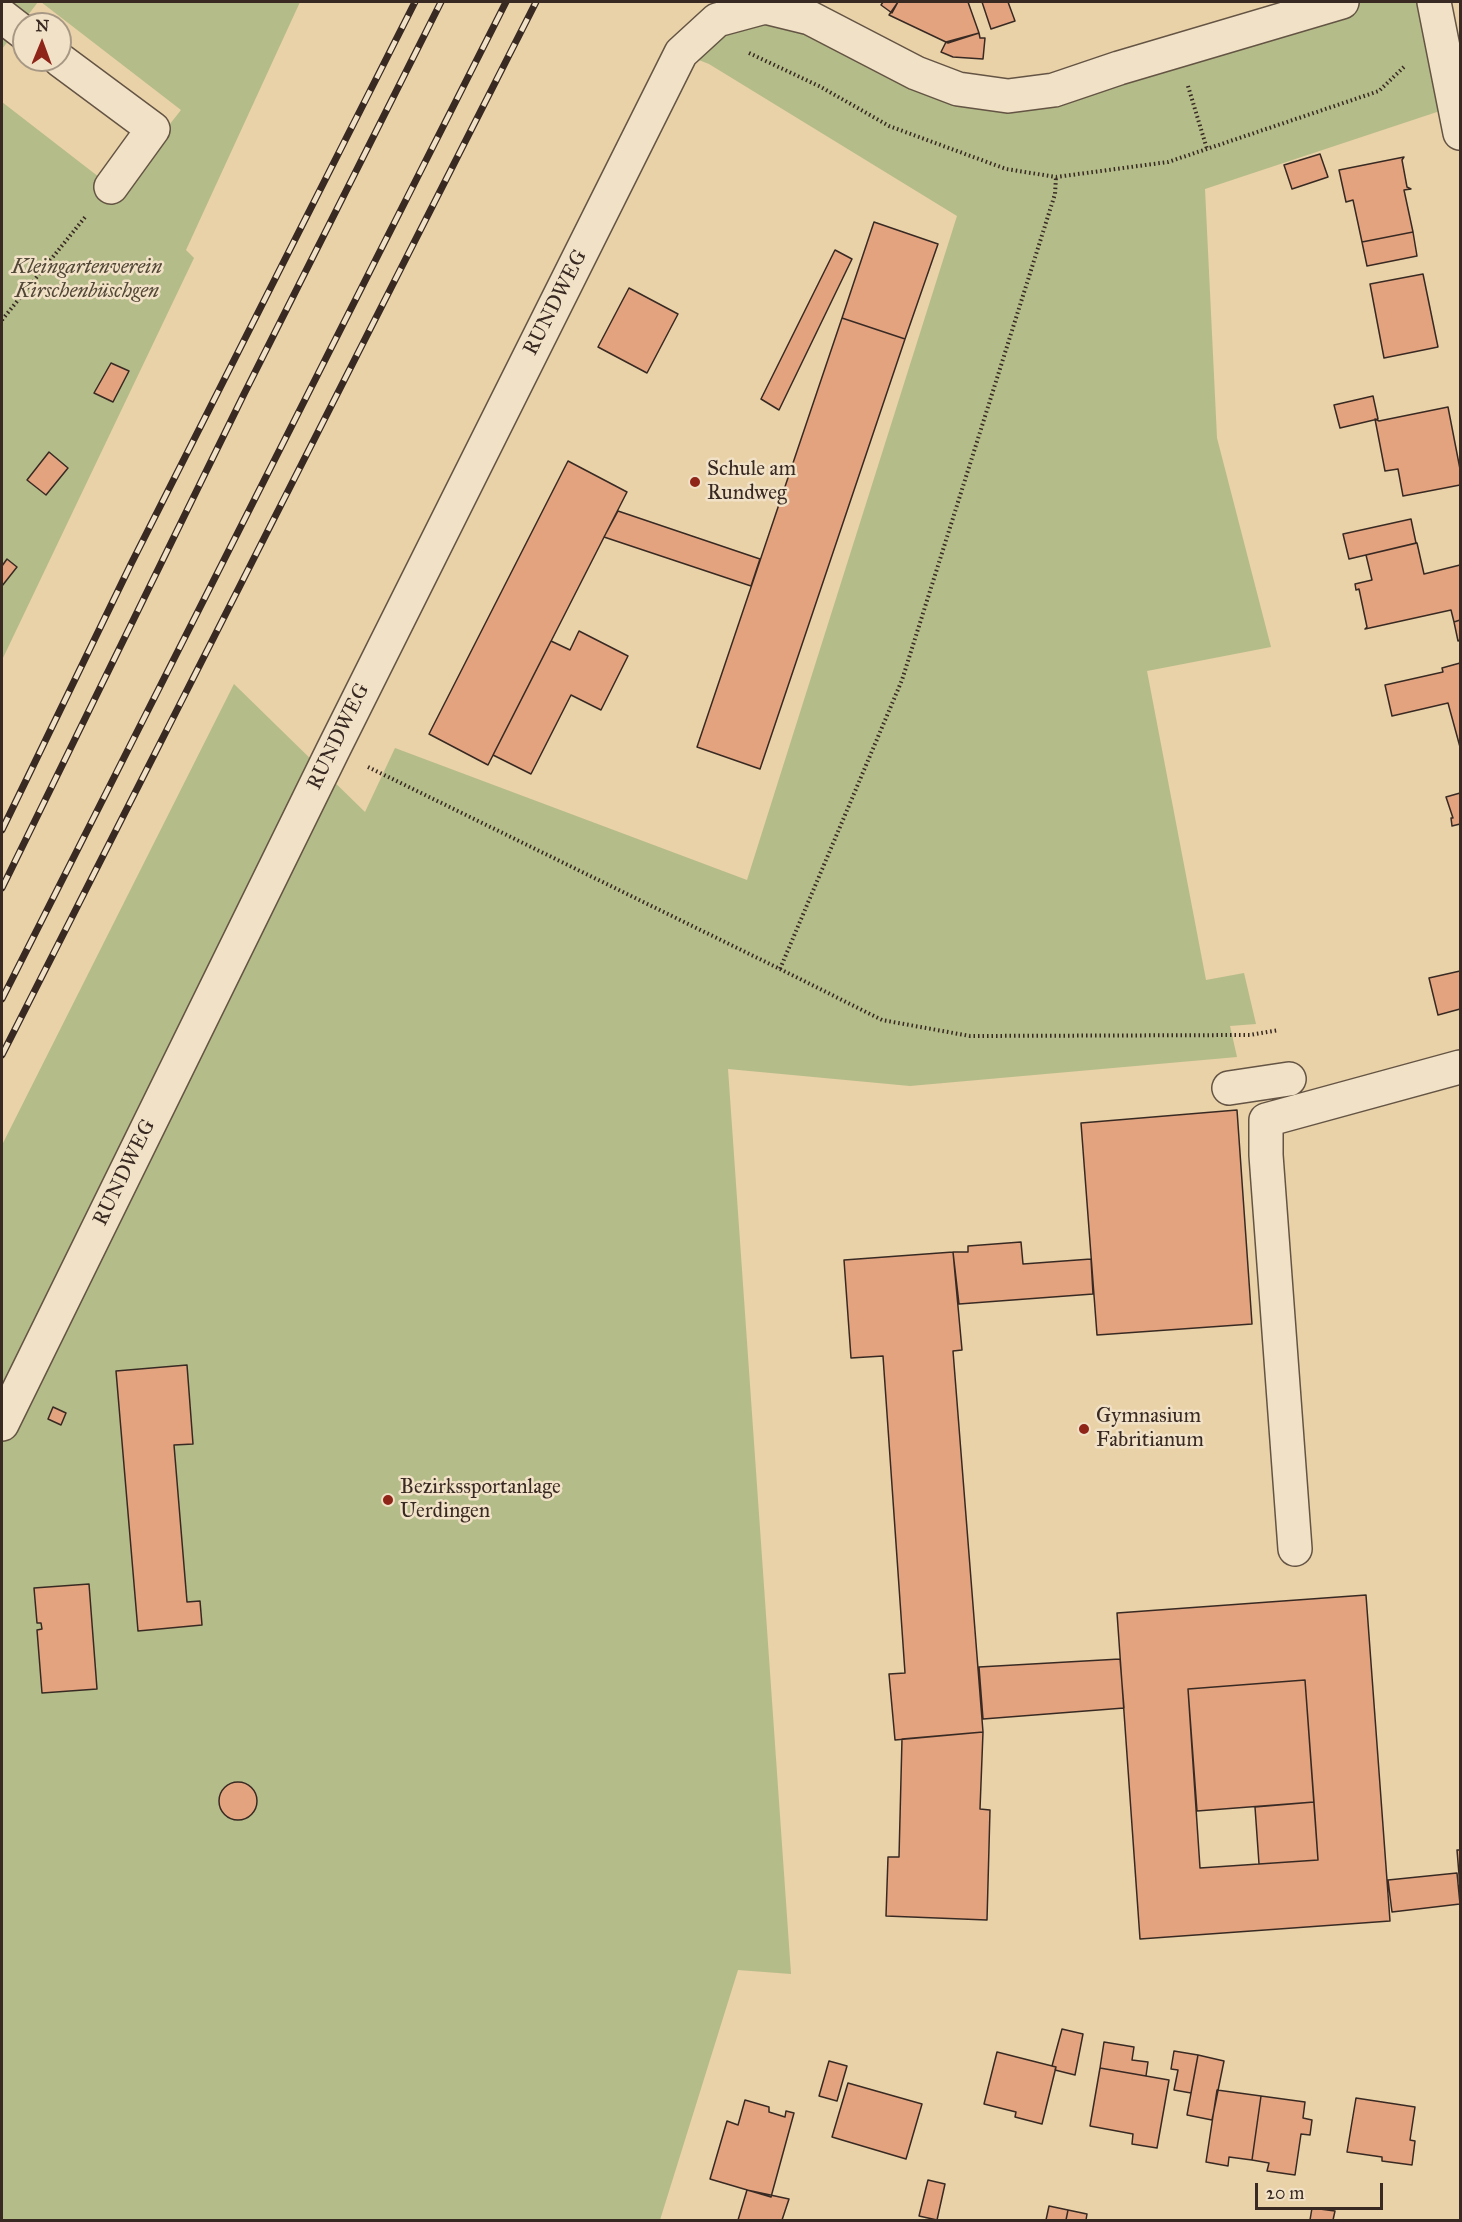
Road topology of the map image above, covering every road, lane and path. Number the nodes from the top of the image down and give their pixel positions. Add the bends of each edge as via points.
1 (5, 2) edge
2 (1342, 2) edge
3 (1434, 2) edge
4 (2, 6) edge
5 (717, 20) junction
6 (1177, 50) junction
7 (1444, 52) junction
8 (72, 69) edge
9 (1461, 133) edge
10 (1207, 149) junction
11 (1056, 177) junction
12 (111, 186) joint
13 (2, 320) edge
14 (333, 750) junction
15 (780, 969) junction
16 (1279, 1030) dead end
17 (1461, 1068) edge
18 (1229, 1088) dead end
19 (1292, 1095) junction
20 (2, 1424) edge
21 (1295, 1549) dead end

1 - 4 street
2 - 6 street
3 - 7 street
5 - 6 street via 765,7 810,18 927,77 958,89 1008,96 1054,90
5 - 11 path via 753,56 821,87 889,126 1006,169
5 - 14 street, RUNDWEG via 681,53
6 - 10 path
7 - 9 street
7 - 10 path via 1410,62 1379,91
8 - 12 street via 153,129
10 - 11 path via 1168,162
11 - 15 path via 1055,194 902,680
12 - 13 path
14 - 15 path
14 - 20 street, RUNDWEG
15 - 16 path via 882,1020 969,1036 1250,1035
17 - 19 street
18 - 19 street
19 - 21 street via 1266,1120 1266,1143

